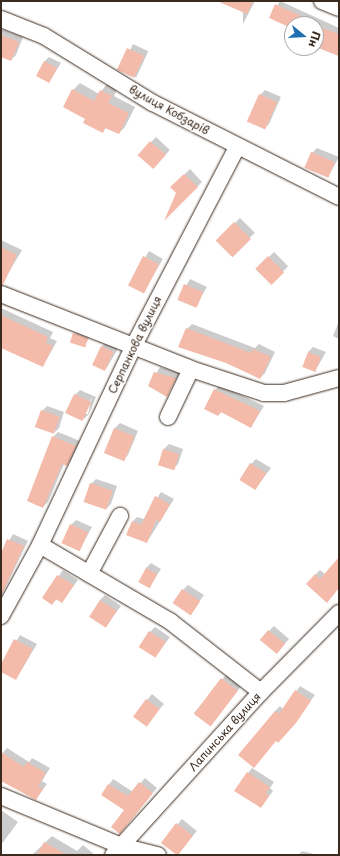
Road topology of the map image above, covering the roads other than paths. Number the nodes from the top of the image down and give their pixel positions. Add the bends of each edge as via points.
1 (322, 1) edge
2 (339, 8) edge
3 (1, 19) edge
4 (237, 147) junction
5 (339, 197) edge
6 (1, 294) edge
7 (133, 347) junction
8 (191, 368) junction
9 (339, 378) edge
10 (168, 417) dead end
11 (120, 516) dead end
12 (40, 545) junction
13 (89, 574) junction
14 (339, 613) edge
15 (1, 616) edge
16 (261, 692) junction
17 (1, 796) edge
18 (117, 851) edge
19 (158, 855) edge

1 - 2 street
3 - 4 street, вулиця Кобзарів via 44,36 153,103
4 - 5 street, вулиця Кобзарів
4 - 7 street, Серпанкова вулиця
6 - 7 street
7 - 8 street
7 - 12 street, Серпанкова вулиця
8 - 9 street via 275,394
8 - 10 street
11 - 13 street
12 - 13 street
12 - 15 street, Серпанкова вулиця
13 - 16 street via 171,622
14 - 16 street, Лапинська вулиця
16 - 18 street, Лапинська вулиця
17 - 18 street
18 - 19 street

